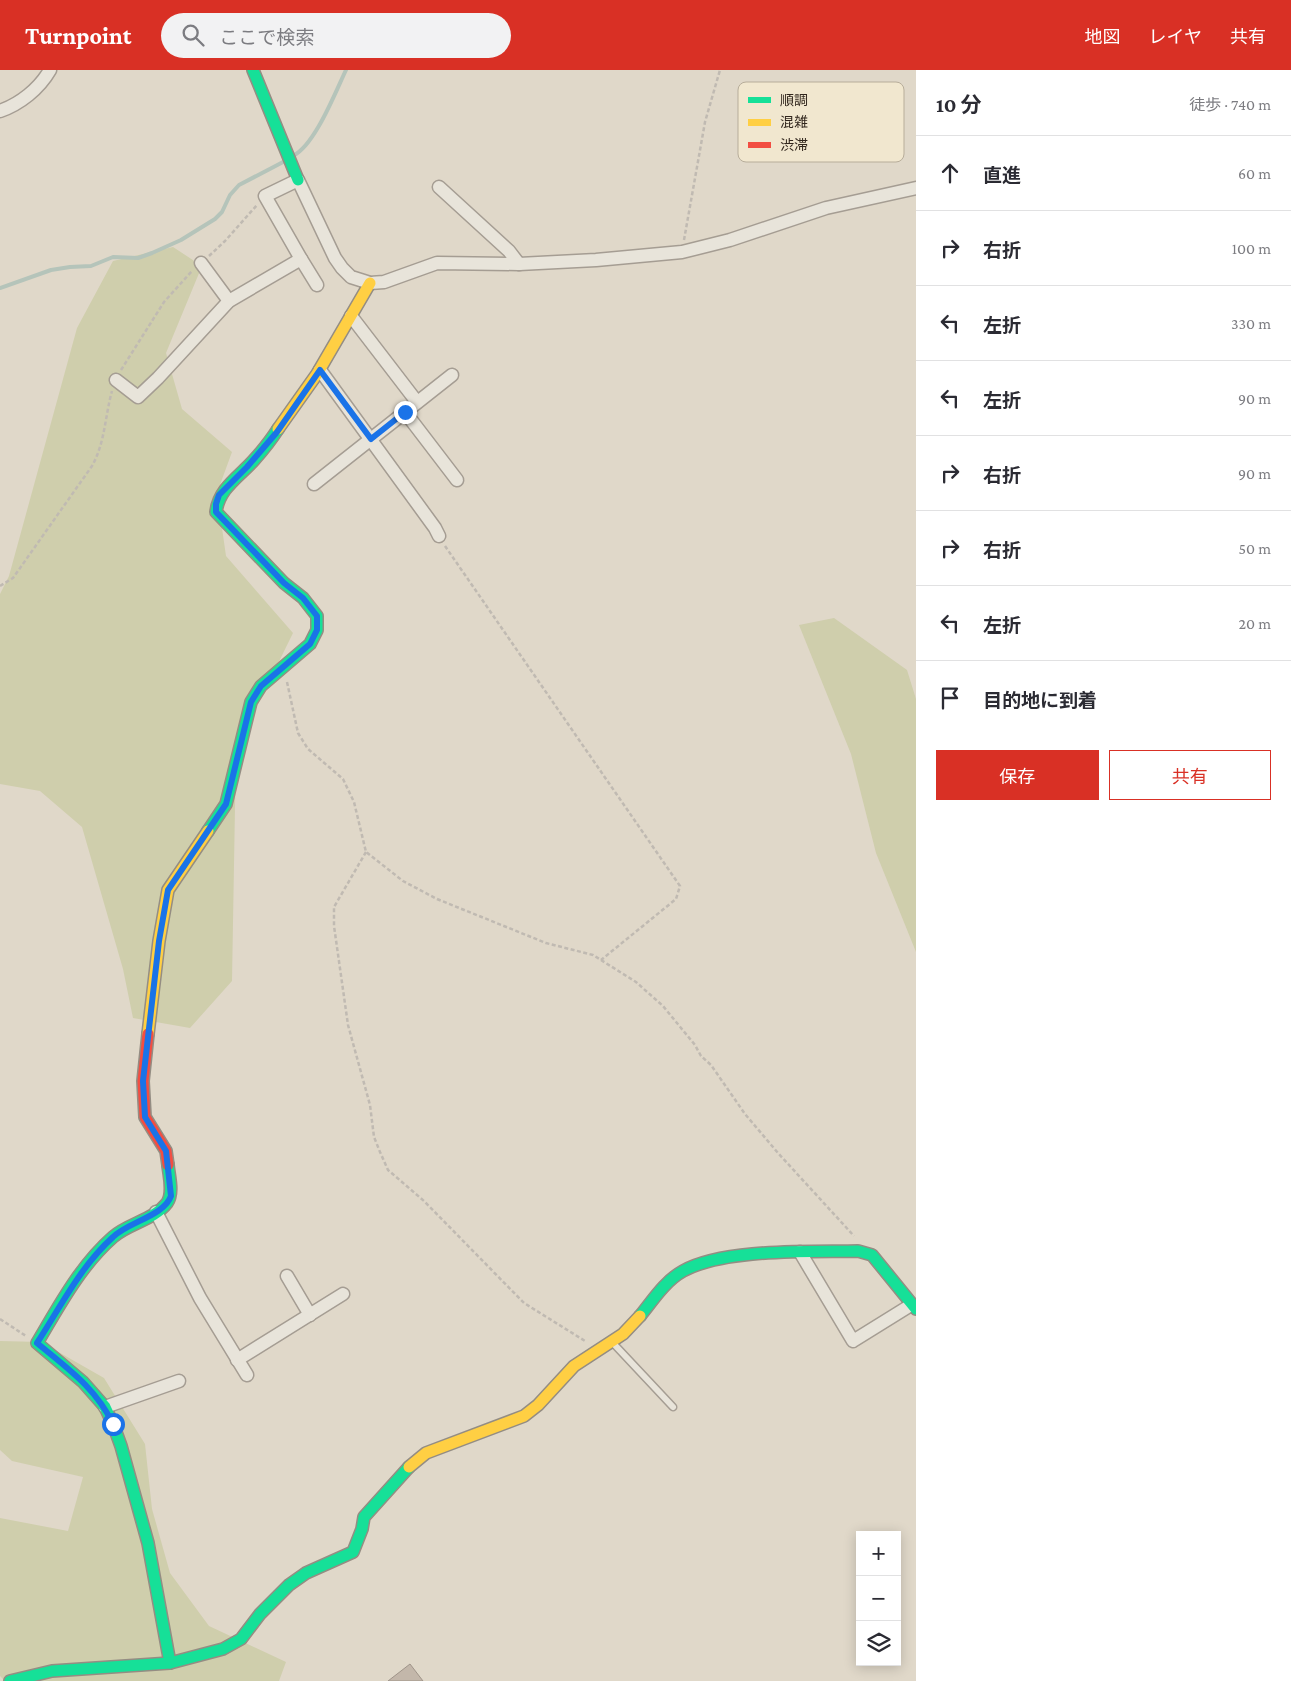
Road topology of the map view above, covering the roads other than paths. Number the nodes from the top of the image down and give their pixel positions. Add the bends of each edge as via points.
1 (50, 70) edge
2 (254, 70) edge
3 (0, 110) edge
4 (298, 180) junction
5 (439, 187) dead end
6 (916, 188) edge
7 (301, 259) junction
8 (201, 263) road end
9 (519, 264) junction
10 (370, 283) junction
11 (317, 285) dead end
12 (229, 301) junction
13 (351, 316) junction
14 (320, 370) junction
15 (452, 375) dead end
16 (116, 380) road end
17 (417, 402) junction
18 (405, 412) junction
19 (371, 439) junction
20 (457, 480) dead end
21 (314, 484) dead end
22 (439, 536) road end
23 (156, 1212) junction
24 (800, 1252) junction
25 (287, 1276) dead end
26 (343, 1294) dead end
27 (914, 1307) edge
28 (310, 1315) junction
29 (611, 1341) junction
30 (238, 1360) junction
31 (247, 1375) dead end
32 (179, 1381) dead end
33 (105, 1407) junction
34 (673, 1407) dead end
35 (170, 1662) junction
36 (10, 1681) edge

1 - 3 street via 25,98
2 - 4 street
4 - 7 street via 265,196
4 - 10 street via 335,258 351,277
5 - 9 street
6 - 9 street via 826,208 730,240 682,252
7 - 11 street
7 - 12 street
8 - 12 street
9 - 10 street via 437,263 384,282
10 - 13 street
12 - 16 street via 138,397
13 - 14 street
13 - 17 street
14 - 19 street
14 - 23 street via 277,432 219,495 216,504 216,512 284,583 303,598 317,616 317,630 310,644 261,686 251,702 226,804 168,890 143,1081 145,1117 166,1151 171,1196 169,1202
15 - 17 street
17 - 18 street
18 - 19 street
18 - 20 street
19 - 21 street
19 - 22 street
23 - 30 street via 200,1298
23 - 33 street via 114,1235 95,1255 37,1343 83,1382
24 - 27 street via 851,1250 872,1255
24 - 27 street via 853,1341
24 - 29 street via 712,1260 682,1271 660,1290 623,1334
25 - 28 street
26 - 28 street
28 - 30 street
29 - 34 lane
29 - 35 street via 574,1366 524,1416 426,1453 415,1461 364,1517 352,1552 290,1584 241,1638 223,1649
30 - 31 street
32 - 33 street
33 - 35 street via 121,1446 148,1543
35 - 36 street via 52,1671

